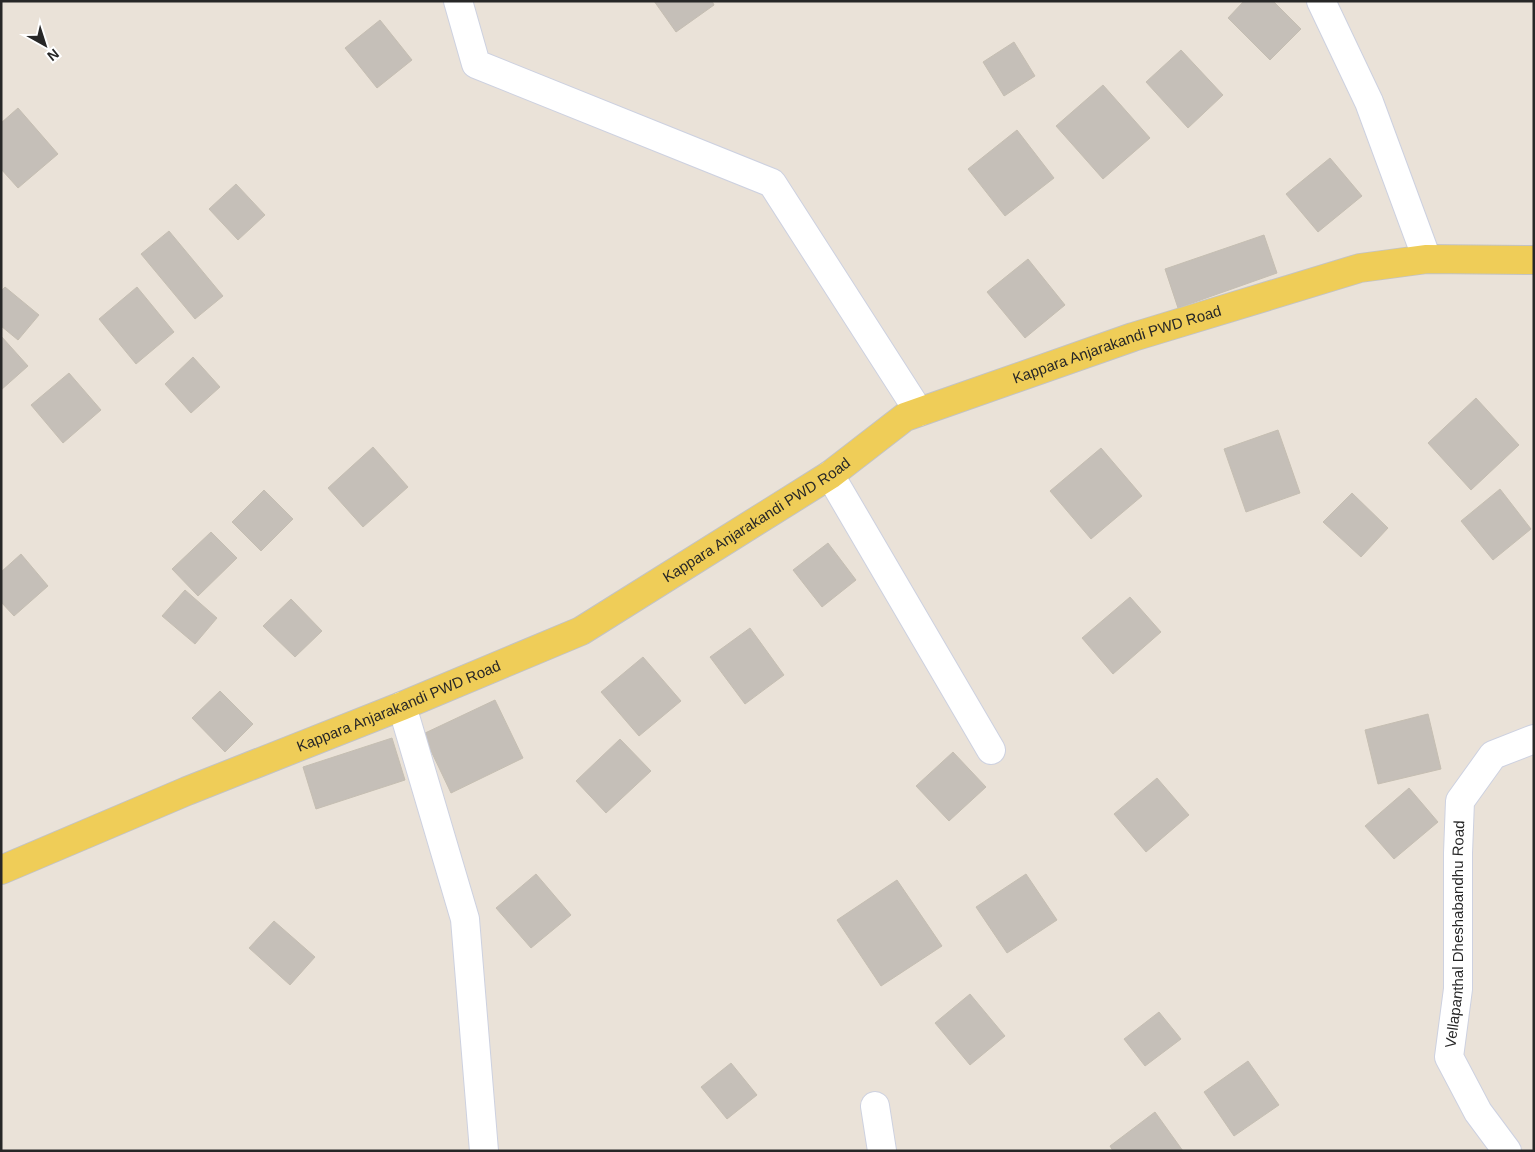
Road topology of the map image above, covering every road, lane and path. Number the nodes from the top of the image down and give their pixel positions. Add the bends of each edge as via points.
1 (458, 1) edge
2 (1321, 1) edge
3 (1427, 260) junction
4 (1534, 260) edge
5 (919, 412) junction
6 (830, 475) junction
7 (402, 706) junction
8 (1534, 739) edge
9 (990, 750) dead end
10 (1, 870) edge
11 (875, 1106) dead end
12 (484, 1151) edge
13 (882, 1151) edge
14 (1507, 1151) edge

1 - 5 street via 476,64 772,183
2 - 3 street via 1369,102
3 - 4 main road, Kappara Anjarakandi PWD Road
3 - 5 main road, Kappara Anjarakandi PWD Road via 1360,268 1133,337
5 - 6 main road, Kappara Anjarakandi PWD Road via 905,417
6 - 7 main road, Kappara Anjarakandi PWD Road via 581,631
6 - 9 street
7 - 10 main road, Kappara Anjarakandi PWD Road via 187,791
7 - 12 street via 465,919
8 - 14 street, Vellapanthal Dheshabandhu Road via 1493,755 1460,801 1458,989 1449,1057 1478,1112
11 - 13 street

